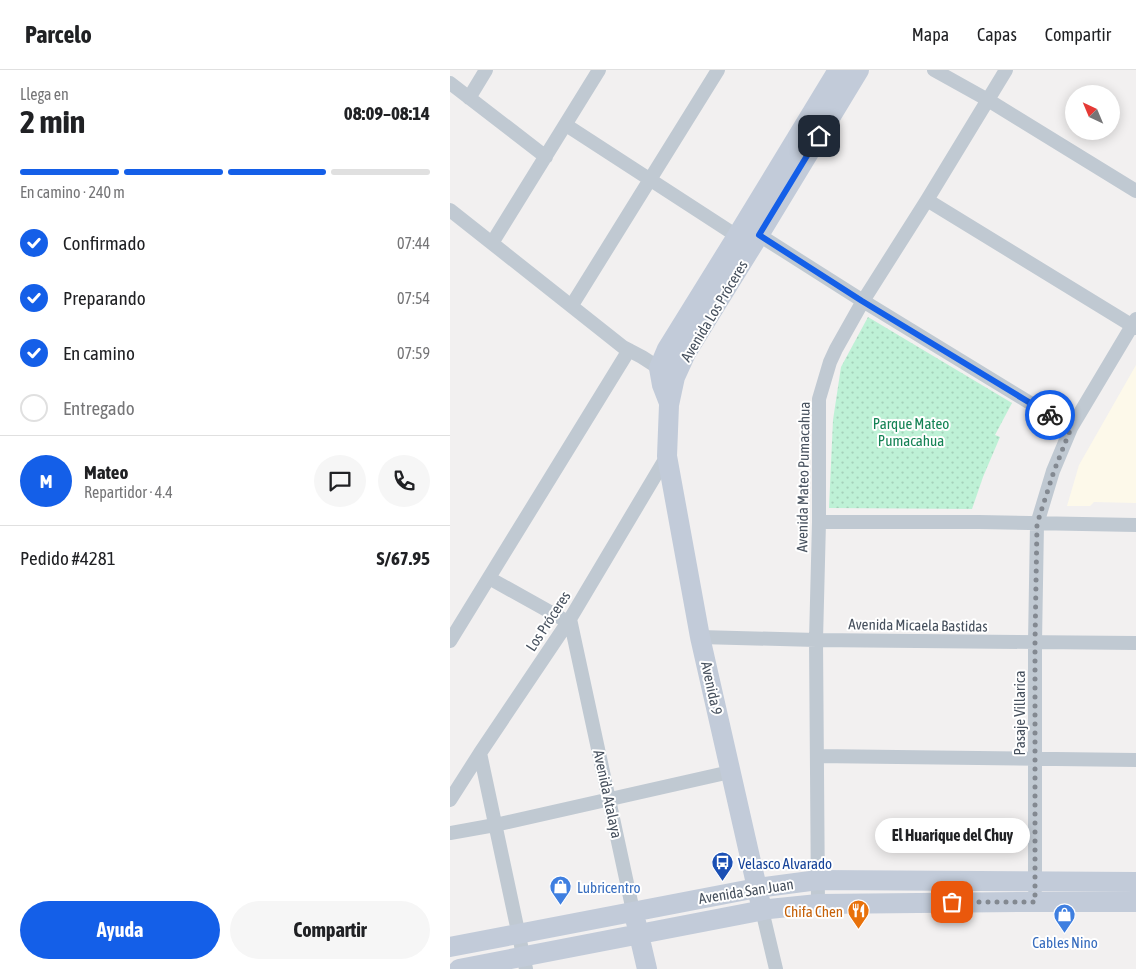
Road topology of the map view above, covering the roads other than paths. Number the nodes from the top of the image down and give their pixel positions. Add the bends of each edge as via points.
1 (486, 70) edge
2 (599, 70) edge
3 (718, 70) edge
4 (838, 70) edge
5 (859, 70) edge
6 (934, 70) edge
7 (1006, 70) edge
8 (450, 83) edge
9 (469, 98) junction
10 (988, 100) junction
11 (566, 125) junction
12 (546, 157) junction
13 (649, 179) junction
14 (1136, 191) edge
15 (928, 200) junction
16 (450, 210) edge
17 (759, 235) junction
18 (737, 236) junction
19 (492, 243) junction
20 (862, 301) junction
21 (572, 305) junction
22 (1135, 324) edge
23 (629, 350) junction
24 (659, 368) junction
25 (670, 405) junction
26 (1071, 428) junction
27 (666, 456) junction
28 (819, 522) junction
29 (1037, 524) junction
30 (1136, 525) edge
31 (489, 578) junction
32 (569, 621) junction
33 (700, 637) junction
34 (816, 640) junction
35 (450, 641) edge
36 (1035, 642) junction
37 (1136, 643) edge
38 (480, 753) junction
39 (817, 756) junction
40 (1035, 758) junction
41 (1136, 760) edge
42 (730, 772) junction
43 (454, 784) edge
44 (609, 799) junction
45 (450, 800) edge
46 (495, 824) junction
47 (450, 833) edge
48 (818, 880) junction
49 (1035, 881) junction
50 (1136, 882) edge
51 (757, 888) junction
52 (1035, 902) junction
53 (1136, 902) edge
54 (818, 904) junction
55 (762, 910) junction
56 (633, 911) junction
57 (518, 934) junction
58 (639, 934) junction
59 (450, 947) edge
60 (524, 963) edge
61 (459, 969) edge
62 (647, 969) edge
63 (776, 969) edge

1 - 9 street
2 - 11 street
3 - 13 street
4 - 18 main road, Avenida Los Próceres
5 - 17 main road, Avenida Los Próceres
6 - 10 street
7 - 10 street, Avenida Mateo Pumacahua
8 - 9 street
9 - 12 street
10 - 14 street
10 - 15 street, Avenida Mateo Pumacahua
11 - 12 street
11 - 13 street
12 - 19 street
13 - 18 street
13 - 21 street
15 - 20 street, Avenida Mateo Pumacahua
15 - 22 street
16 - 19 street
17 - 20 street
17 - 25 main road, Avenida Los Próceres via 686,353 675,377
18 - 24 main road, Avenida Los Próceres via 667,349
19 - 21 street
20 - 26 street
20 - 28 street, Avenida Mateo Pumacahua via 836,349 819,399
21 - 23 street
22 - 26 street, Pasaje Villarica
23 - 24 street
23 - 31 street
24 - 25 main road, Avenida Los Próceres
25 - 27 main road, Avenida 9
26 - 29 street, Pasaje Villarica
27 - 32 street, Los Próceres
27 - 33 main road, Avenida 9
28 - 29 street
28 - 34 street, Avenida Mateo Pumacahua
29 - 30 street
29 - 36 street, Pasaje Villarica
31 - 32 street
31 - 35 street
32 - 38 street, Los Próceres
32 - 44 street, Avenida Atalaya
33 - 34 street, Avenida Micaela Bastidas
33 - 42 main road, Avenida 9
34 - 36 street, Avenida Micaela Bastidas
34 - 39 street, Avenida Mateo Pumacahua
36 - 37 street, Avenida Micaela Bastidas
36 - 40 street, Pasaje Villarica
38 - 43 street, Los Próceres
38 - 46 street
39 - 40 street
39 - 48 street, Avenida Mateo Pumacahua
40 - 41 street
40 - 49 street, Pasaje Villarica
42 - 44 street
42 - 51 main road, Avenida 9
43 - 45 street, Los Próceres
44 - 46 street
44 - 56 street, Avenida Atalaya
46 - 47 street
46 - 57 street
48 - 49 main road, Avenida San Juan
48 - 51 main road, Avenida San Juan
48 - 54 street, Avenida Mateo Pumacahua
49 - 50 main road, Avenida San Juan
49 - 52 street, Pasaje Villarica
51 - 55 main road, Avenida 9
51 - 56 main road, Avenida San Juan
52 - 53 main road, Avenida San Juan
52 - 54 main road, Avenida San Juan
54 - 55 main road, Avenida San Juan
55 - 58 main road, Avenida San Juan
55 - 63 street, Avenida 9
56 - 57 main road, Avenida San Juan
56 - 58 main road, Avenida Atalaya
57 - 59 main road, Avenida San Juan
57 - 60 street
58 - 60 main road, Avenida San Juan
58 - 62 main road, Avenida Atalaya
60 - 61 main road, Avenida San Juan

